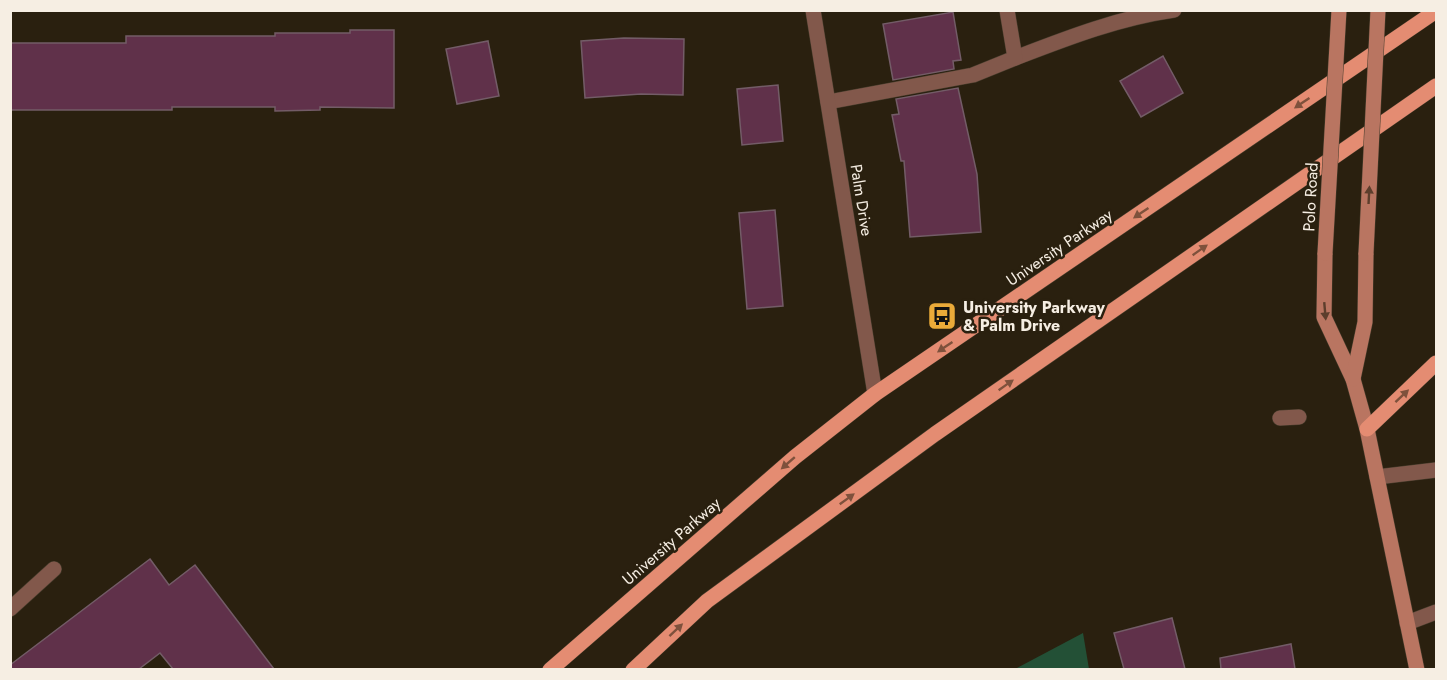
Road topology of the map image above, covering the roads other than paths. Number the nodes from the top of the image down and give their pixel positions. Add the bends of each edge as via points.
1 (813, 10) edge
2 (1007, 10) edge
3 (1174, 10) edge
4 (1339, 10) edge
5 (1377, 10) edge
6 (1437, 11) edge
7 (1015, 58) junction
8 (1437, 86) edge
9 (828, 102) junction
10 (1437, 363) edge
11 (1353, 379) junction
12 (875, 394) junction
13 (1299, 417) dead end
14 (1280, 418) dead end
15 (1366, 429) junction
16 (1437, 470) edge
17 (1377, 477) junction
18 (54, 569) dead end
19 (10, 609) edge
20 (1437, 612) edge
21 (1407, 623) junction
22 (550, 669) edge
23 (633, 669) edge
24 (1417, 669) edge

1 - 9 street, Palm Drive
2 - 7 street
3 - 7 street via 1091,29
4 -> 11 main road, Polo Road, bridge via 1324,317
11 -> 5 main road, Polo Road, bridge via 1365,322
6 -> 12 main road, University Parkway
7 - 9 street via 973,75
23 -> 8 main road via 708,601 935,434
9 - 12 street, Palm Drive
15 -> 10 main road
11 - 15 main road, Polo Road
12 -> 22 main road, University Parkway via 795,457
13 - 14 street
15 - 17 main road, Polo Road
16 - 17 street
17 - 21 main road, Polo Road
18 - 19 street
20 - 21 street
21 - 24 main road, Polo Road

